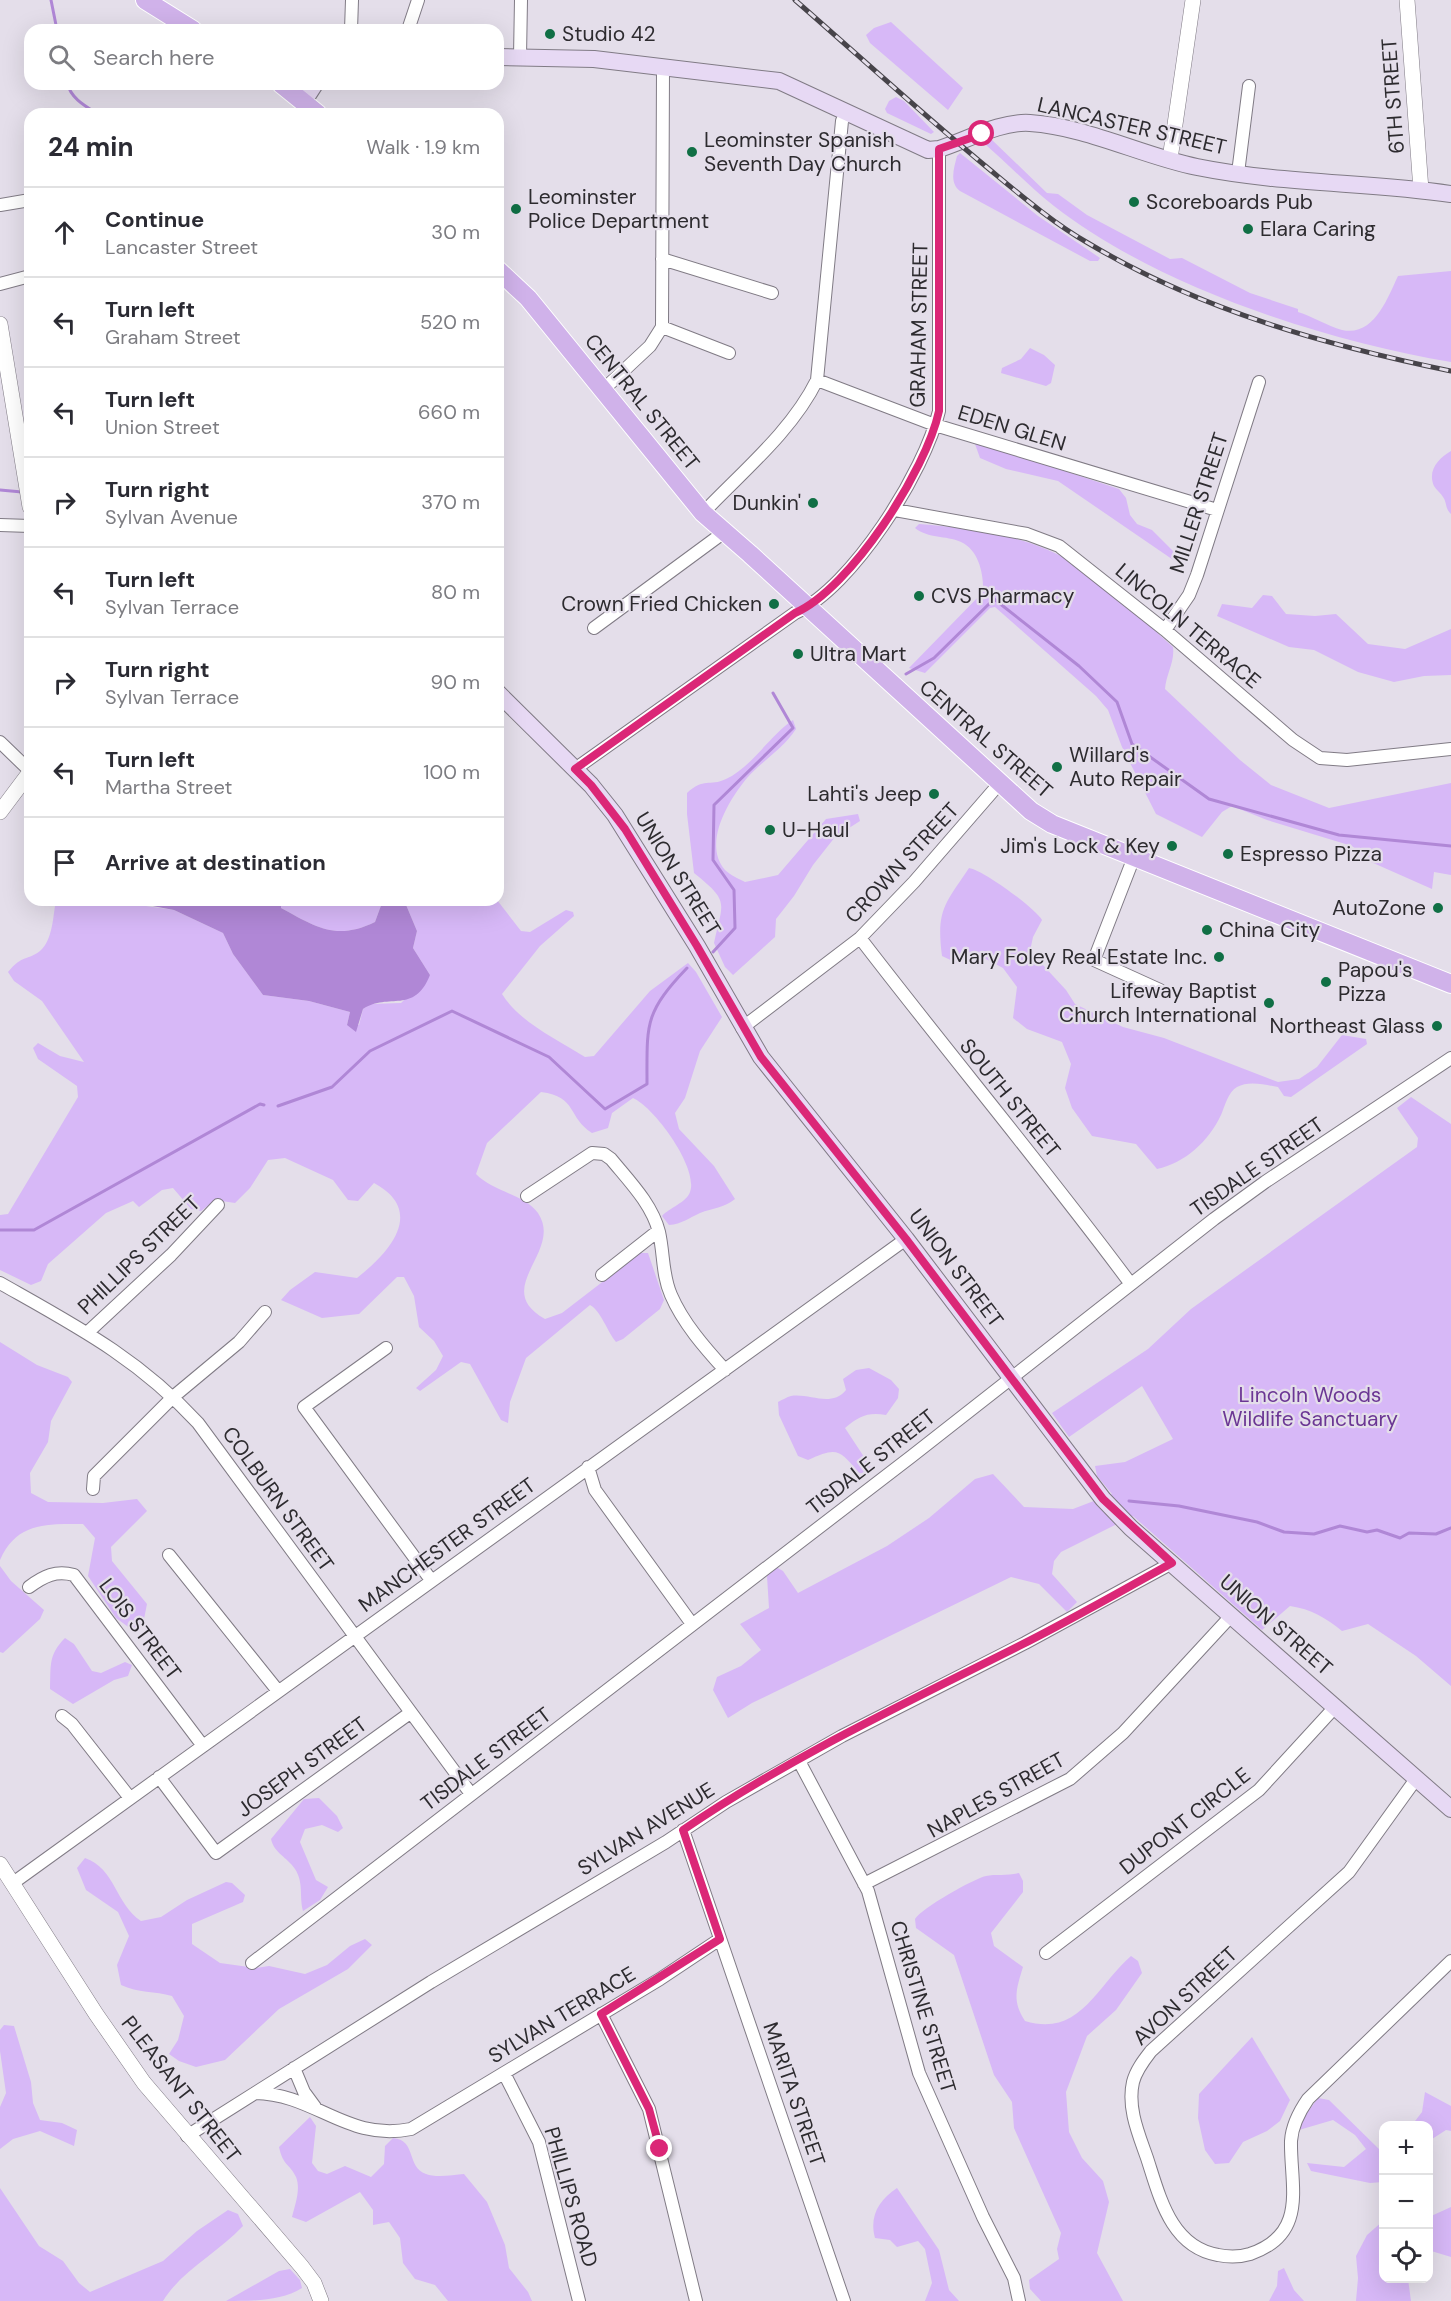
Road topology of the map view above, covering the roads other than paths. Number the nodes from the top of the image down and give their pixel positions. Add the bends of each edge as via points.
1 (145, 0) edge
2 (352, 0) edge
3 (418, 0) edge
4 (521, 0) edge
5 (1193, 0) edge
6 (1407, 0) edge
7 (183, 24) edge
8 (351, 24) edge
9 (410, 24) edge
10 (520, 56) junction
11 (504, 57) edge
12 (663, 68) junction
13 (1250, 86) dead end
14 (294, 91) edge
15 (312, 108) edge
16 (847, 112) junction
17 (939, 149) junction
18 (1170, 159) junction
19 (1238, 173) junction
20 (1421, 190) junction
21 (1451, 194) edge
22 (24, 201) edge
23 (0, 205) edge
24 (662, 259) junction
25 (504, 276) edge
26 (24, 278) edge
27 (0, 284) edge
28 (772, 293) dead end
29 (0, 324) edge
30 (662, 327) junction
31 (729, 353) dead end
32 (3, 365) edge
33 (817, 380) junction
34 (1259, 382) dead end
35 (604, 389) junction
36 (935, 424) junction
37 (24, 470) edge
38 (895, 510) junction
39 (1217, 510) junction
40 (704, 513) junction
41 (0, 525) edge
42 (24, 526) edge
43 (723, 533) junction
44 (808, 607) junction
45 (594, 628) dead end
46 (1165, 630) junction
47 (504, 699) edge
48 (0, 742) edge
49 (1451, 749) edge
50 (24, 765) edge
51 (575, 769) junction
52 (24, 779) edge
53 (999, 784) junction
54 (0, 812) edge
55 (1134, 857) junction
56 (860, 938) junction
57 (1451, 984) edge
58 (1160, 990) dead end
59 (742, 1028) junction
60 (1451, 1058) edge
61 (527, 1196) dead end
62 (218, 1205) dead end
63 (658, 1231) junction
64 (906, 1239) junction
65 (602, 1275) dead end
66 (0, 1283) edge
67 (1130, 1283) junction
68 (265, 1312) dead end
69 (87, 1333) junction
70 (386, 1348) dead end
71 (725, 1370) junction
72 (1010, 1377) junction
73 (173, 1396) junction
74 (588, 1467) junction
75 (93, 1489) dead end
76 (169, 1555) dead end
77 (1172, 1563) junction
78 (431, 1580) junction
79 (29, 1587) dead end
80 (1231, 1616) junction
81 (692, 1624) junction
82 (354, 1636) junction
83 (278, 1690) junction
84 (1335, 1707) junction
85 (410, 1713) junction
86 (62, 1716) dead end
87 (203, 1746) junction
88 (799, 1761) junction
89 (159, 1777) junction
90 (1416, 1779) junction
91 (471, 1794) junction
92 (130, 1798) junction
93 (1451, 1809) edge
94 (683, 1830) junction
95 (0, 1864) edge
96 (13, 1883) junction
97 (864, 1884) junction
98 (720, 1939) junction
99 (1046, 1953) dead end
100 (1451, 1961) edge
101 (252, 1963) dead end
102 (601, 2014) junction
103 (294, 2068) junction
104 (504, 2073) junction
105 (254, 2093) junction
106 (316, 2108) junction
107 (188, 2136) junction
108 (321, 2301) edge
109 (579, 2301) edge
110 (696, 2301) edge
111 (844, 2301) edge
112 (1019, 2301) edge

1 - 7 main road
2 - 8 street
3 - 9 street
4 - 10 street
5 - 18 street
6 - 20 street, 6TH STREET
10 - 11 main road
10 - 12 main road
12 - 16 main road via 779,81
12 - 24 street
13 - 19 street
14 - 15 main road
16 - 17 main road via 915,146
16 - 33 street via 842,121
17 - 18 main road, LANCASTER STREET via 1005,126 1029,123
17 - 36 street, GRAHAM STREET via 940,379
18 - 19 main road, LANCASTER STREET
19 - 20 main road, LANCASTER STREET
20 - 21 main road, LANCASTER STREET
22 - 23 street
24 - 28 street
24 - 30 street
25 - 35 main road, CENTRAL STREET via 528,298
26 - 27 street
29 - 32 street
30 - 31 street
30 - 35 street via 650,346
32 - 37 street
33 - 36 street, EDEN GLEN
33 - 40 street via 780,432
34 - 39 street, MILLER STREET
35 - 40 main road, CENTRAL STREET
36 - 38 street, GRAHAM STREET
36 - 39 street, EDEN GLEN
38 - 44 street, GRAHAM STREET via 826,593
38 - 46 street, LINCOLN TERRACE via 1026,534 1059,546
39 - 46 street, MILLER STREET via 1189,594
40 - 43 main road, CENTRAL STREET
41 - 42 street
43 - 44 main road, CENTRAL STREET
43 - 45 street
44 - 51 street, GRAHAM STREET
44 - 53 main road, CENTRAL STREET
46 - 49 street, LINCOLN TERRACE via 1320,759 1347,760
47 - 51 main road, UNION STREET
48 - 50 street
51 - 59 main road, UNION STREET via 629,836
52 - 54 street
53 - 55 main road, CENTRAL STREET via 1052,824
53 - 56 street, CROWN STREET via 902,896
55 - 57 main road, CENTRAL STREET
55 - 58 street via 1094,960
56 - 59 street, CROWN STREET
56 - 67 street, SOUTH STREET
59 - 64 main road, UNION STREET
60 - 67 street, TISDALE STREET via 1265,1182
61 - 63 street via 581,1158 598,1153 611,1159 628,1180 652,1214
62 - 69 street, PHILLIPS STREET
63 - 65 street
63 - 71 street via 663,1275 671,1296 689,1327
64 - 71 street, MANCHESTER STREET
64 - 72 main road, UNION STREET
66 - 69 street, COLBURN STREET
67 - 72 street, TISDALE STREET
68 - 73 street via 239,1342
69 - 73 street, COLBURN STREET via 122,1354
70 - 78 street via 304,1407
71 - 74 street, MANCHESTER STREET
72 - 77 main road, UNION STREET via 1103,1499
72 - 81 street, TISDALE STREET
73 - 75 street via 94,1476
73 - 82 street, COLBURN STREET via 219,1450
74 - 78 street, MANCHESTER STREET
74 - 81 street via 595,1490
76 - 83 street
77 - 80 main road, UNION STREET
77 - 88 street, SYLVAN AVENUE
78 - 82 street, MANCHESTER STREET
79 - 87 street, LOIS STREET via 50,1574 74,1575
80 - 84 main road, UNION STREET
80 - 97 street, NAPLES STREET via 1123,1733 1070,1779
81 - 91 street, TISDALE STREET
82 - 83 street, MANCHESTER STREET
82 - 85 street, COLBURN STREET
83 - 87 street, MANCHESTER STREET
84 - 90 main road, UNION STREET
84 - 99 street, DUPONT CIRCLE via 1259,1790
85 - 89 street, JOSEPH STREET via 216,1853
85 - 91 street, COLBURN STREET
86 - 92 street
87 - 89 street, MANCHESTER STREET
88 - 94 street, SYLVAN AVENUE
88 - 97 street, CHRISTINE STREET
89 - 92 street, MANCHESTER STREET
90 - 93 main road, UNION STREET
90 - 100 street, AVON STREET via 1349,1872 1141,2064 1133,2082 1134,2117 1161,2201 1171,2224 1186,2240 1205,2253 1227,2257 1249,2254 1269,2244 1285,2228 1293,2207 1291,2140 1296,2118 1308,2099
91 - 101 street, TISDALE STREET
92 - 96 street, MANCHESTER STREET
94 - 98 street
94 - 103 street, SYLVAN AVENUE
95 - 96 street, PLEASANT STREET
96 - 107 street, PLEASANT STREET via 97,2016 144,2083
97 - 112 street, CHRISTINE STREET via 919,2073 1014,2278
98 - 102 street, SYLVAN TERRACE
98 - 111 street, MARITA STREET
102 - 104 street, SYLVAN TERRACE
102 - 110 street via 649,2109
103 - 105 street, SYLVAN AVENUE
103 - 106 street, SYLVAN TERRACE
104 - 106 street, SYLVAN TERRACE via 405,2130 365,2130
104 - 109 street, PHILLIPS ROAD via 539,2142
105 - 106 street, SYLVAN TERRACE via 279,2095
105 - 107 street, SYLVAN AVENUE
107 - 108 street, PLEASANT STREET via 302,2267

